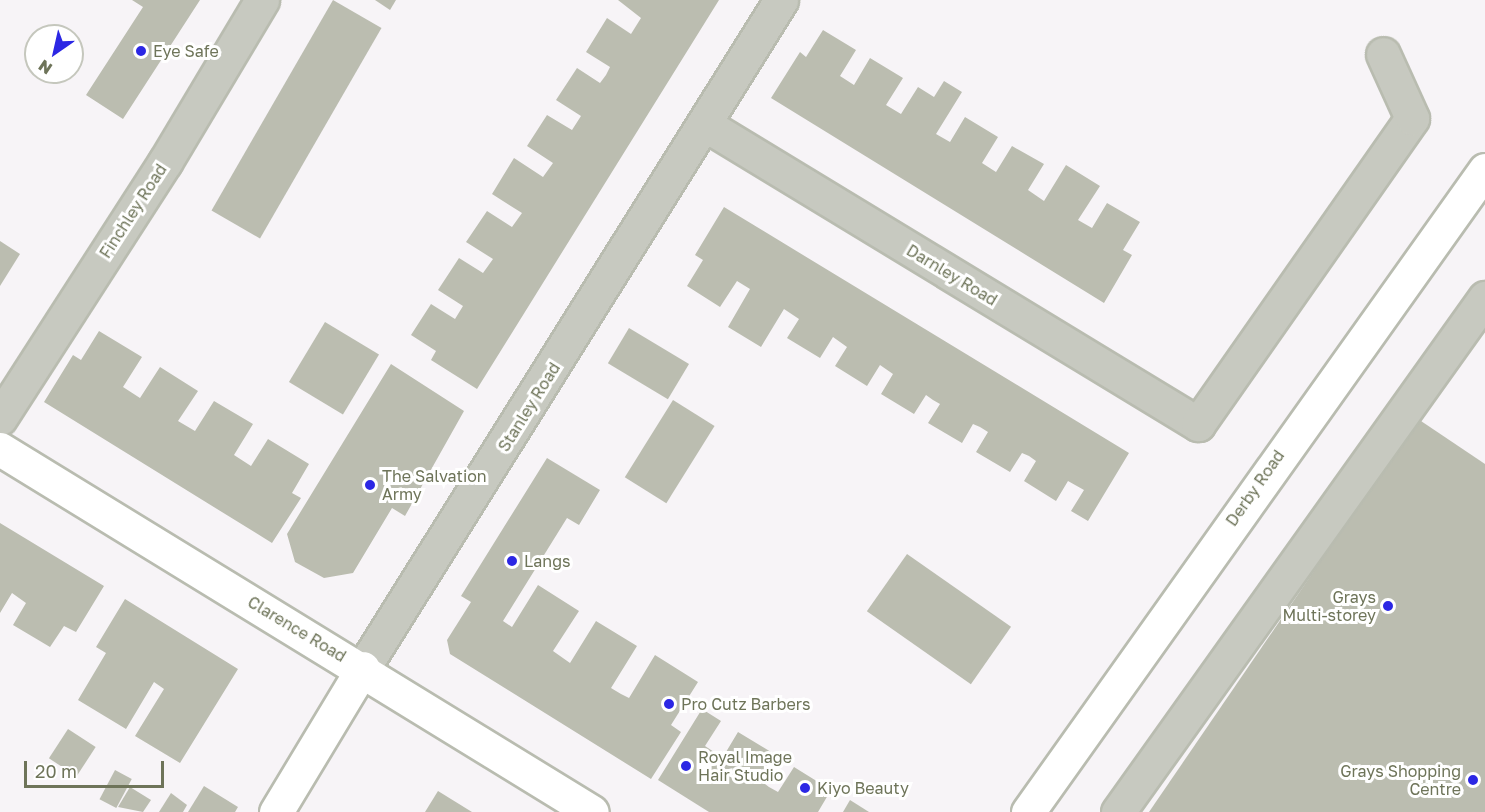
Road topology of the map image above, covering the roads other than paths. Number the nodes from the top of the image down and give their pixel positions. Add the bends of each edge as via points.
1 (262, 0) edge
2 (781, 0) edge
3 (1383, 54) dead end
4 (706, 125) junction
5 (1485, 170) edge
6 (1485, 298) edge
7 (0, 418) edge
8 (0, 449) edge
9 (363, 668) junction
10 (1029, 810) edge
11 (276, 812) edge
12 (592, 812) edge
13 (1118, 812) edge

1 - 7 street, Finchley Road via 165,162
2 - 4 street, Stanley Road
3 - 4 street, Darnley Road via 1412,118 1198,424
4 - 9 street, Stanley Road
5 - 10 main road, Derby Road
6 - 13 street
8 - 9 main road, Clarence Road
9 - 11 main road, Stanley Road
9 - 12 main road, Clarence Road

